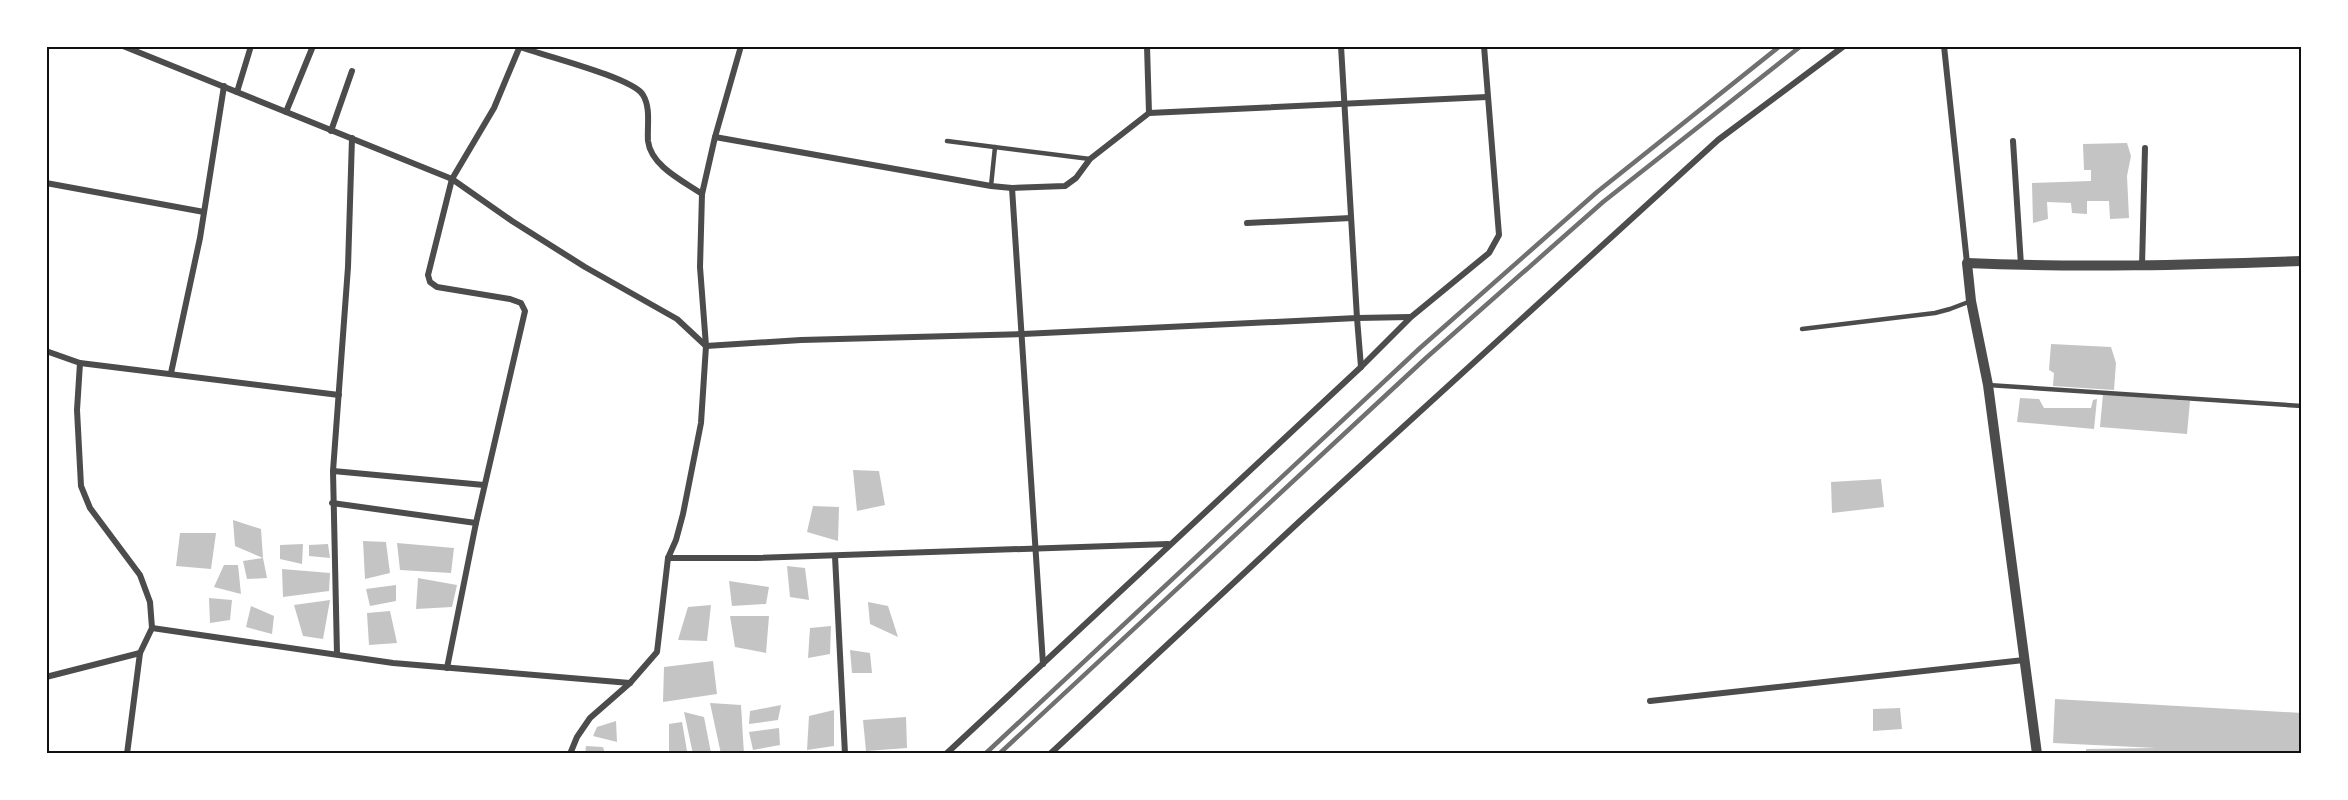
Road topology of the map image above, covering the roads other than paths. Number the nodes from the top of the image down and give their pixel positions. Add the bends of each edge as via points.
1 (123, 46) edge
2 (251, 46) edge
3 (313, 46) edge
4 (741, 46) edge
5 (1147, 46) edge
6 (1341, 46) edge
7 (1484, 46) edge
8 (1844, 46) edge
9 (1944, 46) edge
10 (520, 47) edge
11 (352, 71) dead end
12 (224, 86) junction
13 (237, 92) junction
14 (1487, 97) junction
15 (1345, 103) junction
16 (286, 112) junction
17 (1149, 112) junction
18 (331, 131) junction
19 (352, 138) junction
20 (715, 138) junction
21 (947, 141) dead end
22 (2013, 141) dead end
23 (994, 147) junction
24 (2145, 148) dead end
25 (1090, 159) junction
26 (452, 179) junction
27 (46, 183) edge
28 (991, 186) junction
29 (1012, 188) junction
30 (702, 194) junction
31 (204, 212) junction
32 (1351, 218) junction
33 (1247, 223) dead end
34 (2301, 261) edge
35 (1966, 263) junction
36 (2021, 266) junction
37 (2142, 266) junction
38 (1971, 300) junction
39 (1411, 317) junction
40 (1358, 318) junction
41 (1802, 329) dead end
42 (1023, 334) junction
43 (706, 346) junction
44 (46, 351) edge
45 (80, 363) junction
46 (1361, 366) junction
47 (171, 373) junction
48 (1988, 385) junction
49 (339, 395) junction
50 (2301, 406) edge
51 (333, 471) junction
52 (484, 485) junction
53 (332, 503) junction
54 (476, 523) junction
55 (1168, 544) junction
56 (1035, 550) junction
57 (835, 556) junction
58 (668, 558) junction
59 (152, 628) junction
60 (140, 653) junction
61 (337, 654) junction
62 (2024, 660) junction
63 (1043, 664) junction
64 (447, 668) junction
65 (46, 677) edge
66 (630, 683) junction
67 (1650, 701) dead end
68 (127, 753) edge
69 (570, 753) edge
70 (845, 753) edge
71 (946, 753) edge
72 (1050, 753) edge
73 (2037, 753) edge

1 - 12 street
2 - 13 street
3 - 16 street
4 - 20 street
5 - 17 street
6 - 15 street
7 - 14 street
8 - 72 street via 1718,140
9 - 35 street
10 - 26 street via 494,108
10 - 30 street via 635,86 643,94 648,142 659,163
11 - 18 street
12 - 13 street
12 - 31 street
13 - 16 street
14 - 15 street
14 - 39 street via 1499,235 1489,253
15 - 17 street
15 - 32 street
16 - 18 street
17 - 25 street
18 - 19 street
19 - 26 street
19 - 49 street
20 - 28 street
20 - 30 street
21 - 23 lane
22 - 36 street
23 - 25 lane
23 - 28 lane
24 - 37 street
25 - 29 street via 1065,186
26 - 43 street via 585,267 677,319
26 - 52 street via 430,264 430,282 437,287 510,299 520,303 525,311
27 - 31 street
28 - 29 street
29 - 42 street
30 - 43 street via 700,267
31 - 47 street
32 - 33 street
32 - 40 street
34 - 37 street
35 - 36 street
35 - 38 street
36 - 37 street
38 - 41 lane via 1935,313
38 - 48 street
39 - 40 street
39 - 46 street
40 - 42 street
40 - 46 street
42 - 43 street
42 - 56 street
43 - 58 street via 701,423 683,514
44 - 45 street
45 - 47 street
45 - 59 street via 77,410 81,486 90,508 140,575 150,602
46 - 55 street
47 - 49 street
48 - 50 lane
48 - 62 street
49 - 51 street
51 - 52 street
51 - 53 street
52 - 54 street
53 - 54 street
53 - 61 street
54 - 64 street
55 - 56 street
55 - 63 street
56 - 57 street
56 - 63 street
57 - 58 street
57 - 70 street
58 - 66 street via 657,652
59 - 60 street
59 - 61 street
60 - 65 street
60 - 68 street
61 - 64 street
62 - 67 street
62 - 73 street
63 - 71 street
64 - 66 street
66 - 69 street via 590,718

